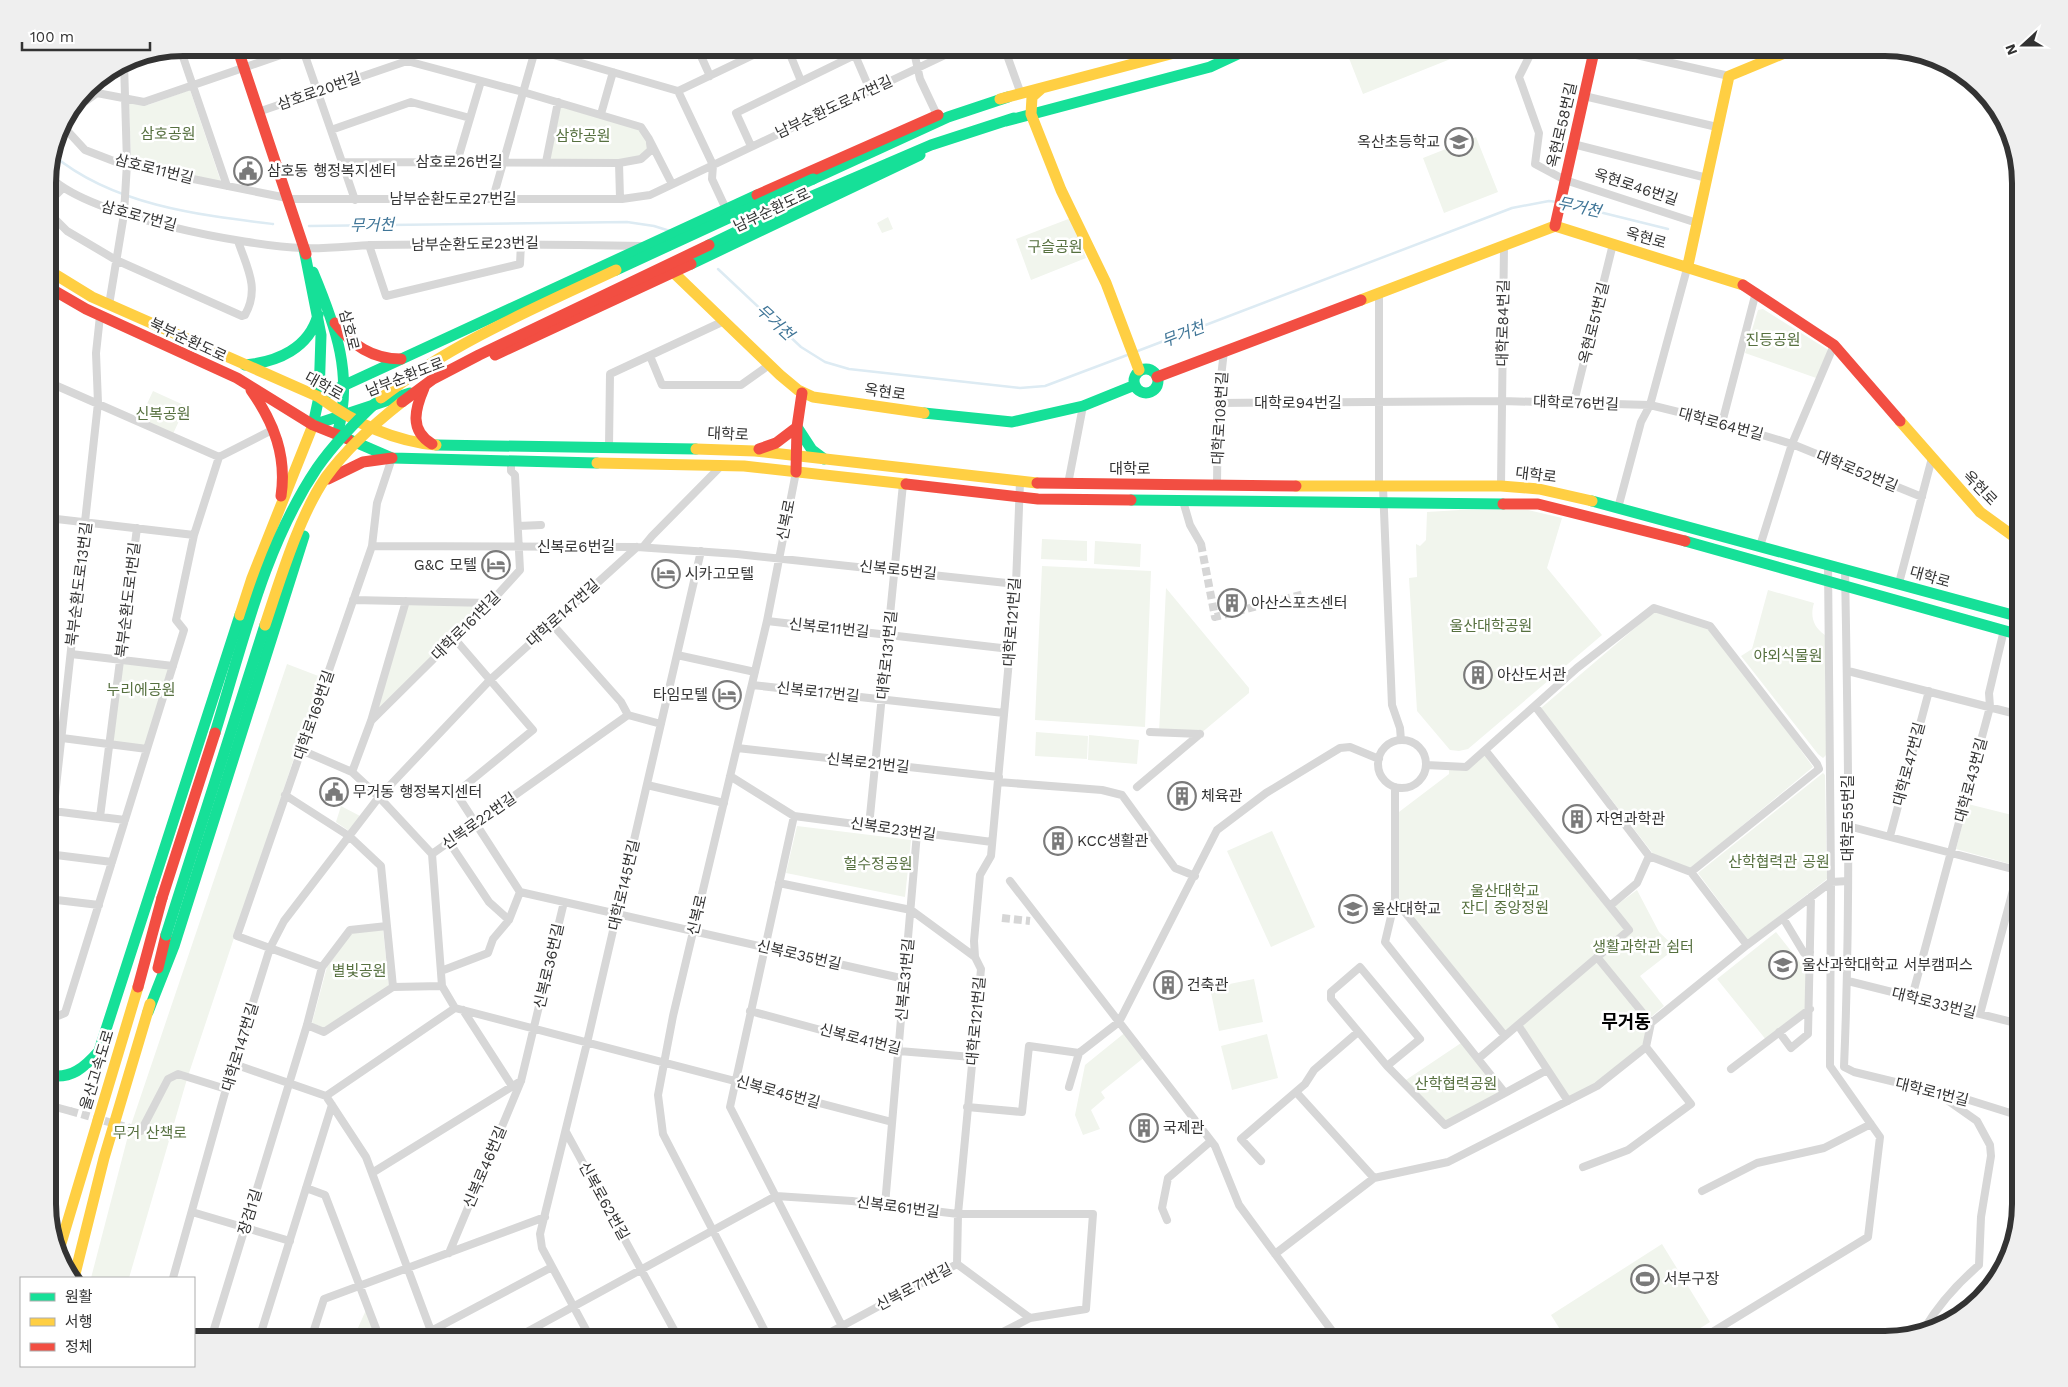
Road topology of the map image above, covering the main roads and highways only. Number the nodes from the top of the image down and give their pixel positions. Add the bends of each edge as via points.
1 (240, 56) edge
2 (1167, 56) edge
3 (1235, 56) edge
4 (1592, 56) edge
5 (1779, 56) edge
6 (1043, 88) junction
7 (1008, 97) junction
8 (1030, 114) junction
9 (1014, 118) junction
10 (1555, 226) junction
11 (304, 248) junction
12 (1688, 265) junction
13 (674, 273) junction
14 (57, 276) edge
15 (57, 292) edge
16 (318, 315) junction
17 (332, 319) junction
18 (407, 358) junction
19 (242, 365) junction
20 (1138, 367) junction
21 (1157, 377) junction
22 (246, 384) junction
23 (1135, 385) junction
24 (346, 386) junction
25 (424, 388) junction
26 (802, 393) junction
27 (319, 398) junction
28 (345, 416) junction
29 (313, 425) junction
30 (797, 427) junction
31 (337, 435) junction
32 (434, 445) junction
33 (755, 450) junction
34 (796, 456) junction
35 (392, 458) junction
36 (824, 459) junction
37 (796, 472) junction
38 (328, 479) junction
39 (1313, 486) junction
40 (1449, 486) junction
41 (1312, 502) junction
42 (1449, 503) junction
43 (278, 511) junction
44 (2012, 535) edge
45 (2012, 615) edge
46 (2012, 632) edge
47 (155, 880) junction
48 (132, 1008) junction
49 (148, 1012) junction
50 (57, 1076) edge
51 (62, 1240) edge
52 (76, 1271) edge

1 - 11 main road, 삼호로
2 - 6 main road, 남부순환도로
3 - 8 main road, 남부순환도로 via 1210,67
4 - 10 main road, 옥현로58번길
5 - 12 main road via 1728,76
6 - 7 main road, 남부순환도로
6 - 8 main road via 1032,97
7 - 18 main road, 남부순환도로 via 937,116 726,209
7 - 48 main road, 울산고속도로, bridge via 932,123 547,302 411,376 356,421 326,455 305,486 272,554 162,898
8 - 9 main road, 남부순환도로
8 - 20 main road via 1061,190 1106,283
9 - 13 main road, 남부순환도로 via 937,147
9 - 49 main road, bridge via 944,138 796,203 487,351 433,379 367,430 322,486 305,518 276,592 166,935
10 - 12 main road, 옥현로
10 - 21 main road
11 - 16 main road, 삼호로
11 - 17 main road, 삼호로
12 - 44 main road, 옥현로 via 1756,292 1834,345 1980,512
13 - 25 main road, 남부순환도로
13 - 26 main road, 옥현로 via 722,322
14 - 19 main road, 북부순환도로 via 109,305
15 - 22 main road, 북부순환도로 via 100,316
16 - 19 main road via 309,336 295,348 267,362
16 - 27 main road, 삼호로 via 321,335
17 - 18 main road via 354,346 389,359
17 - 24 main road, 삼호로
18 - 24 main road, 남부순환도로
19 - 27 main road, 대학로
20 - 21 main road via 1149,369
20 - 23 main road
21 - 23 main road via 1157,385 1152,391 1140,391
22 - 29 main road, 북부순환도로
22 - 43 main road via 265,408 284,468
23 - 26 main road, 옥현로 via 1083,406 1030,420 996,422 828,400
24 - 27 main road, 남부순환도로
24 - 28 main road, 삼호로
25 - 28 main road, 남부순환도로
25 - 32 main road via 415,406 415,421 423,438
26 - 30 main road
27 - 28 main road, 대학로
27 - 29 main road, 삼호로
28 - 29 main road, 남부순환도로
28 - 31 main road, 삼호로
28 - 32 main road, 대학로 via 407,440
29 - 31 main road, 대학로
29 - 43 main road, 삼호로
30 - 33 main road via 776,443
30 - 34 main road
30 - 36 main road via 812,450
31 - 35 main road, 대학로
31 - 38 main road, 삼호로
32 - 33 main road, 대학로
33 - 34 main road, 대학로
34 - 36 main road, 대학로
34 - 37 main road
35 - 37 main road, 대학로 via 722,465
35 - 38 main road via 363,462
36 - 39 main road, 대학로 via 1020,482
37 - 41 main road, 대학로 via 1019,498
38 - 49 main road, 삼호로 via 301,546 177,937
39 - 40 main road, 대학로
39 - 41 main road via 1333,489 1336,494 1330,501
40 - 42 main road via 1426,495
40 - 45 main road, 대학로 via 1539,489
41 - 42 main road, 대학로
42 - 46 main road, 대학로 via 1538,504 1566,509
43 - 47 main road via 252,578
47 - 48 main road
47 - 50 main road via 99,1051 86,1067
48 - 51 main road, 울산고속도로
49 - 52 main road via 104,1158

